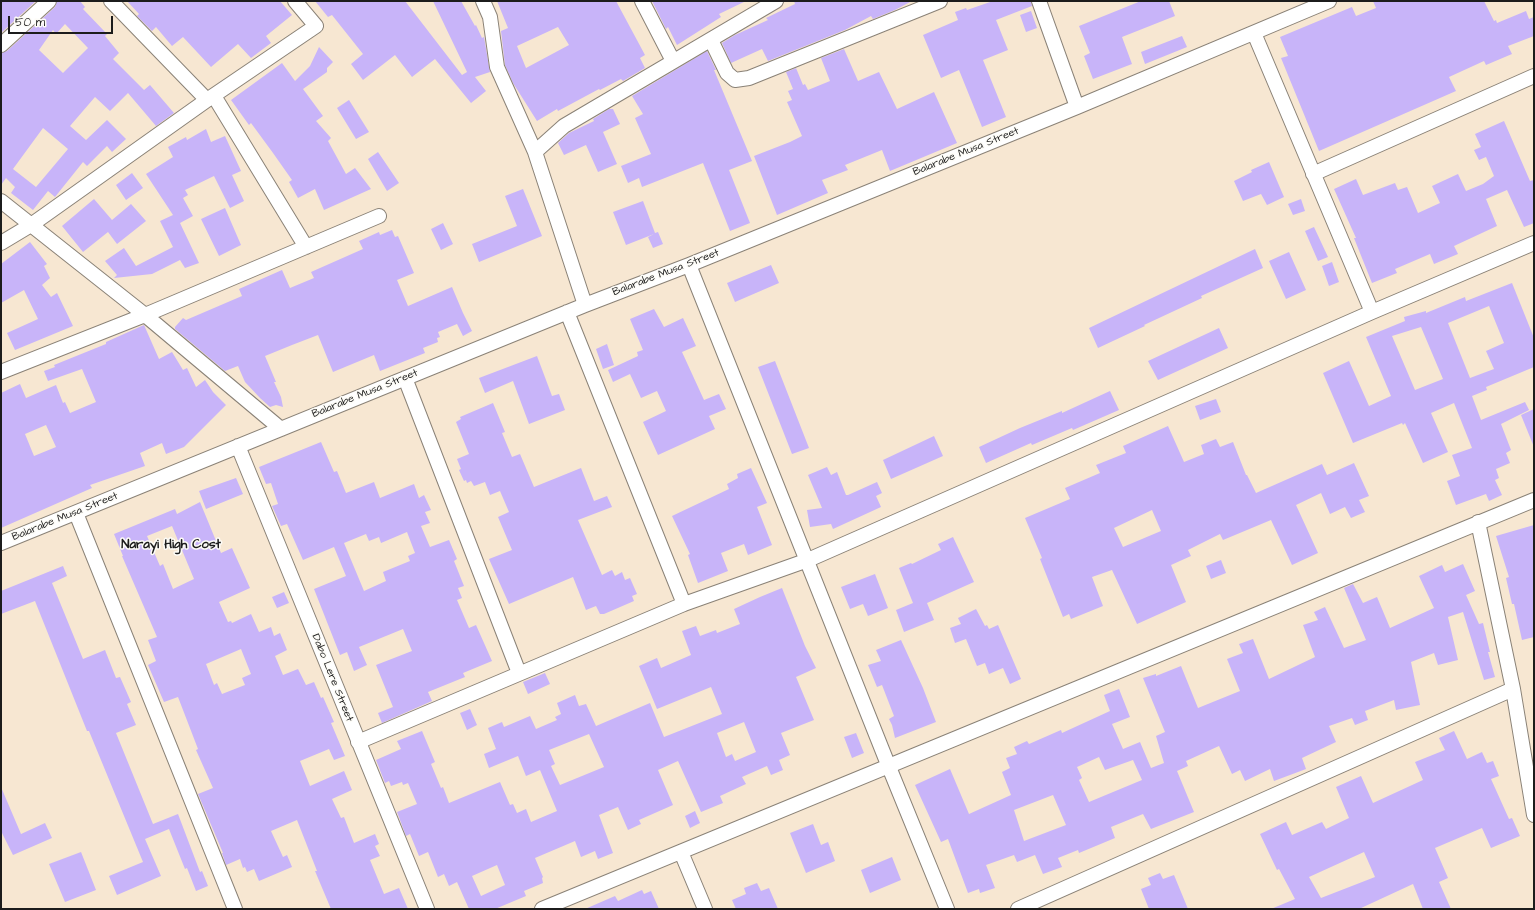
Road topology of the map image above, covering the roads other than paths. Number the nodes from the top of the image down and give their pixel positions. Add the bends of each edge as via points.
1 (49, 1) edge
2 (111, 1) edge
3 (295, 1) edge
4 (483, 1) edge
5 (642, 1) edge
6 (776, 1) edge
7 (940, 1) edge
8 (1039, 1) edge
9 (1329, 1) edge
10 (1254, 33) junction
11 (711, 40) junction
12 (1, 45) edge
13 (673, 61) junction
14 (1534, 76) edge
15 (210, 98) junction
16 (1077, 107) junction
17 (535, 152) junction
18 (1313, 174) junction
19 (1, 201) edge
20 (379, 216) dead end
21 (31, 225) junction
22 (1, 243) edge
23 (1534, 243) edge
24 (306, 247) junction
25 (689, 265) junction
26 (585, 305) junction
27 (567, 312) junction
28 (1372, 312) junction
29 (145, 315) junction
30 (1, 372) edge
31 (405, 378) junction
32 (281, 428) junction
33 (238, 446) junction
34 (1534, 500) edge
35 (76, 513) junction
36 (1478, 522) junction
37 (1, 543) edge
38 (808, 560) junction
39 (684, 604) junction
40 (519, 673) junction
41 (1513, 689) junction
42 (358, 742) junction
43 (889, 767) junction
44 (1534, 815) edge
45 (681, 852) junction
46 (235, 909) edge
47 (427, 909) edge
48 (542, 909) edge
49 (705, 909) edge
50 (947, 909) edge
51 (1018, 909) edge

1 - 12 street
2 - 15 street
3 - 15 street via 316,26
4 - 17 street via 490,17 497,67
5 - 13 street
6 - 11 street
7 - 11 street via 749,78 735,80 727,73
8 - 16 street
9 - 10 street, Balarabe Musa Street
10 - 16 street, Balarabe Musa Street
10 - 18 street
11 - 13 street
13 - 17 street via 564,126
14 - 18 street
15 - 21 street
15 - 24 street
16 - 25 street, Balarabe Musa Street
17 - 26 street
18 - 28 street
19 - 21 street
20 - 24 street
21 - 22 street
21 - 29 street
23 - 28 street
24 - 29 street
25 - 26 street, Balarabe Musa Street
25 - 38 street
26 - 27 street, Balarabe Musa Street
27 - 31 street, Balarabe Musa Street
27 - 39 street
28 - 38 street
29 - 30 street
29 - 32 street
31 - 32 street, Balarabe Musa Street
31 - 40 street
32 - 33 street, Balarabe Musa Street
33 - 35 street, Balarabe Musa Street
33 - 42 street, Dabo Lere Street
34 - 36 street
35 - 37 street, Balarabe Musa Street
35 - 46 street
36 - 41 street
36 - 43 street
38 - 39 street
38 - 43 street
39 - 40 street
40 - 42 street
41 - 44 street
41 - 51 street
42 - 47 street, Dabo Lere Street
43 - 45 street
43 - 50 street
45 - 48 street
45 - 49 street

